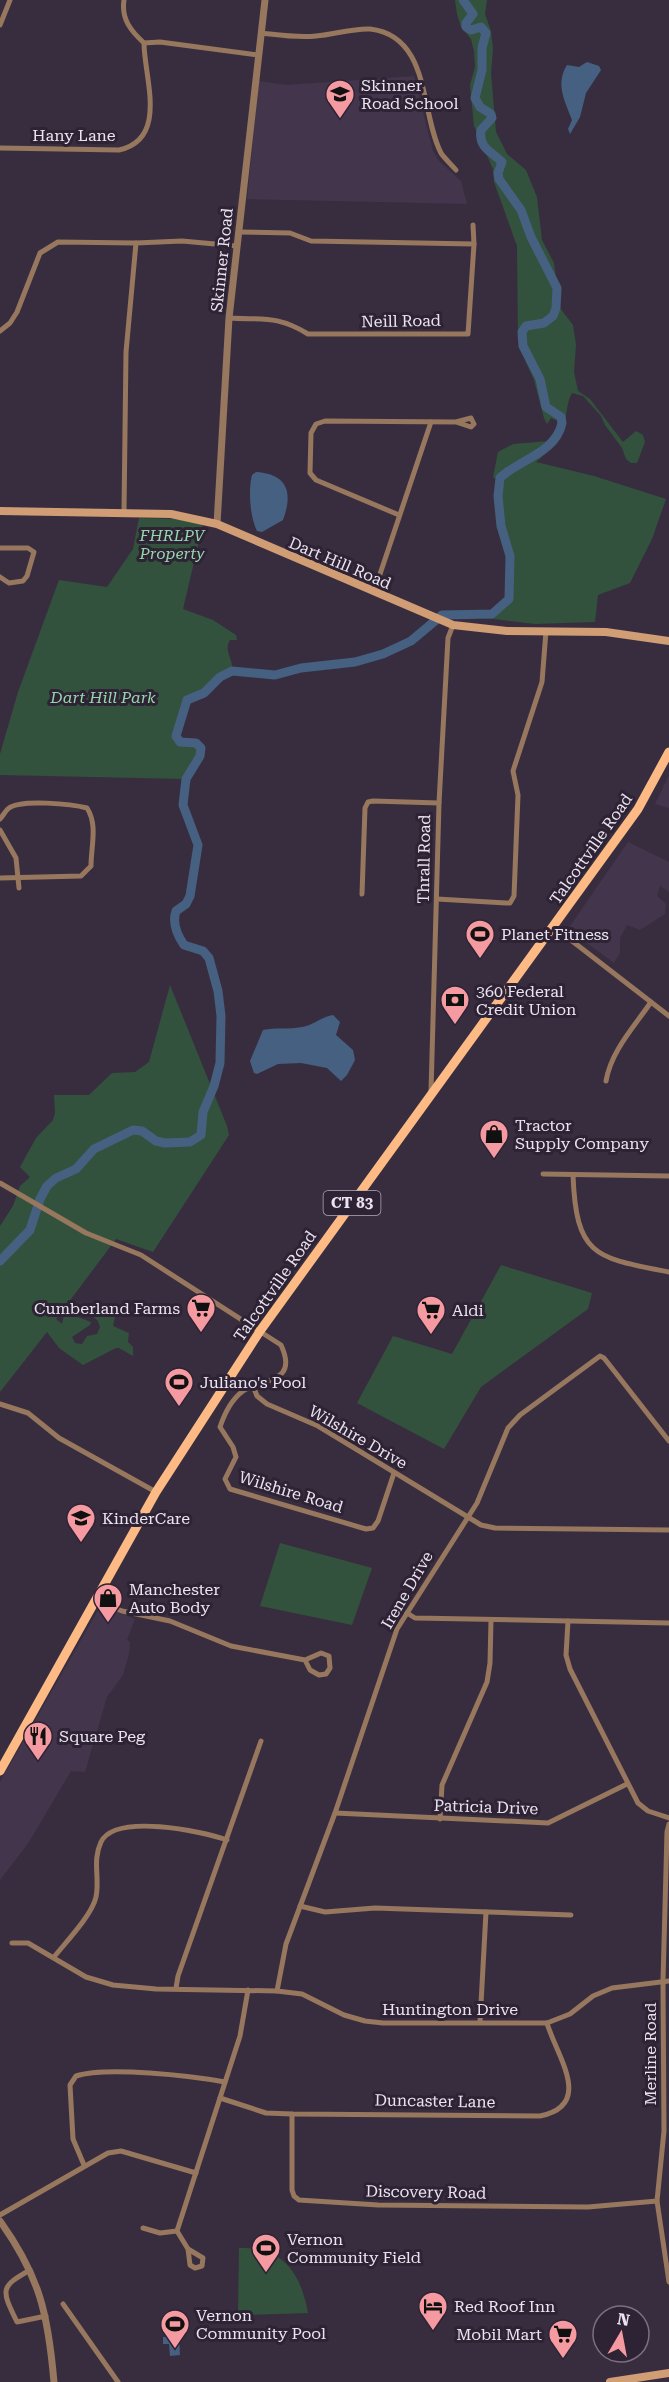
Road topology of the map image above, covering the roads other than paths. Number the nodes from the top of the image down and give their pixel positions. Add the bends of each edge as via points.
1 (10, 0) edge
2 (124, 0) edge
3 (265, 0) edge
4 (0, 25) edge
5 (261, 33) junction
6 (144, 43) junction
7 (258, 55) junction
8 (0, 148) edge
9 (456, 170) dead end
10 (473, 225) dead end
11 (238, 232) junction
12 (136, 243) junction
13 (474, 244) junction
14 (237, 246) junction
15 (229, 318) junction
16 (0, 331) edge
17 (430, 422) junction
18 (456, 422) dead end
19 (0, 511) edge
20 (124, 512) junction
21 (399, 514) junction
22 (217, 524) junction
23 (0, 548) edge
24 (0, 577) edge
25 (374, 592) junction
26 (453, 625) junction
27 (546, 631) junction
28 (669, 641) edge
29 (669, 752) edge
30 (439, 803) junction
31 (0, 819) edge
32 (0, 830) edge
33 (0, 878) edge
34 (19, 879) junction
35 (19, 888) dead end
36 (362, 894) dead end
37 (437, 899) junction
38 (554, 927) junction
39 (651, 1002) junction
40 (669, 1016) edge
41 (606, 1081) dead end
42 (431, 1094) junction
43 (543, 1174) dead end
44 (573, 1175) junction
45 (669, 1176) edge
46 (0, 1183) edge
47 (669, 1272) edge
48 (260, 1331) junction
49 (254, 1386) junction
50 (0, 1404) edge
51 (669, 1441) edge
52 (394, 1473) junction
53 (156, 1492) junction
54 (466, 1517) junction
55 (669, 1530) edge
56 (95, 1600) junction
57 (407, 1613) junction
58 (491, 1620) junction
59 (568, 1621) junction
60 (669, 1623) edge
61 (305, 1660) junction
62 (261, 1741) dead end
63 (0, 1771) edge
64 (627, 1784) junction
65 (335, 1813) junction
66 (669, 1818) edge
67 (440, 1819) junction
68 (669, 1824) edge
69 (227, 1840) junction
70 (300, 1906) junction
71 (486, 1912) junction
72 (571, 1915) dead end
73 (12, 1943) dead end
74 (54, 1957) junction
75 (666, 1981) edge
76 (176, 1988) junction
77 (248, 1990) junction
78 (277, 1991) junction
79 (480, 2022) junction
80 (547, 2023) junction
81 (225, 2082) junction
82 (220, 2098) junction
83 (292, 2114) junction
84 (84, 2165) junction
85 (196, 2173) junction
86 (657, 2201) junction
87 (0, 2215) edge
88 (0, 2221) edge
89 (143, 2228) dead end
90 (177, 2231) junction
91 (188, 2249) dead end
92 (667, 2258) edge
93 (30, 2270) junction
94 (669, 2282) edge
95 (63, 2304) dead end
96 (46, 2316) junction
97 (669, 2373) edge
98 (54, 2382) edge
99 (118, 2382) edge
100 (610, 2382) edge

1 - 4 street
2 - 6 street, Hany Lane via 123,13
3 - 5 street, Skinner Road
5 - 7 street, Skinner Road
5 - 9 street via 303,38 372,30 402,44 418,67 439,149
6 - 7 street
6 - 8 street, Hany Lane via 150,85 148,121 140,140 131,147
7 - 11 street, Skinner Road
10 - 13 street, Neill Road
11 - 13 street via 290,233 311,241
11 - 14 street, Skinner Road
12 - 14 street via 182,241
12 - 16 street via 74,241 50,245 40,253 17,312
12 - 20 street via 126,352
13 - 15 street, Neill Road via 468,333 308,334 271,318
14 - 15 street, Skinner Road
15 - 22 street, Skinner Road
17 - 18 street
17 - 21 street
17 - 21 street via 325,421 316,424 311,433 310,473 316,480
19 - 20 main road, Dart Hill Road
20 - 22 main road, Dart Hill Road via 171,514
21 - 25 street
22 - 25 main road, Dart Hill Road
23 - 24 street via 28,548 34,555 22,581 9,583
25 - 26 main road, Dart Hill Road
26 - 27 main road, Dart Hill Road via 498,631
26 - 30 street, Thrall Road via 448,638
27 - 28 main road, Dart Hill Road via 606,632
27 - 37 street via 542,682 513,771 518,795 514,896 510,903
29 - 38 main road, Talcottville Road / CT 83 via 638,809
30 - 36 street via 368,802
30 - 37 street, Thrall Road
31 - 34 street via 10,807 21,804 76,805 87,808 92,816 92,866 86,873
32 - 34 street via 16,858
33 - 34 street
34 - 35 street
37 - 42 street, Thrall Road
38 - 39 street
38 - 42 main road, Talcottville Road / CT 83
39 - 40 street
39 - 41 street via 615,1053
42 - 48 main road, Talcottville Road / CT 83
43 - 44 street
44 - 45 street
44 - 47 street via 577,1217 590,1245 617,1262
46 - 48 street via 86,1233 141,1255
48 - 49 street via 281,1346 285,1367 279,1377
48 - 53 main road, Talcottville Road / CT 83
49 - 52 street, Wilshire Drive via 257,1396 267,1404 318,1426
49 - 52 street, Wilshire Road via 231,1404 220,1427 236,1456 225,1479 230,1489 366,1529 373,1528 378,1521
50 - 53 street via 28,1413 58,1438
51 - 54 street, Irene Drive via 604,1358 595,1357 508,1428 477,1503
52 - 54 street, Wilshire Drive
53 - 56 main road, Talcottville Road / CT 83
54 - 55 street, Wilshire Drive via 495,1528
54 - 57 street, Irene Drive
56 - 61 street via 122,1611 170,1621 231,1646
56 - 63 main road, Talcottville Road / CT 83
57 - 58 street via 415,1618
57 - 65 street, Irene Drive via 394,1639
58 - 59 street
58 - 67 street via 487,1682 442,1785
59 - 60 street
59 - 64 street via 566,1655 570,1668
61 - 61 street via 321,1653 329,1656 330,1668 327,1674 319,1675 310,1670
62 - 69 street
64 - 66 street via 641,1807
64 - 67 street, Patricia Drive via 548,1823
65 - 67 street, Patricia Drive
65 - 70 street, Irene Drive
68 - 75 street, Merline Road
69 - 74 street via 182,1829 113,1830 102,1839 96,1855 96,1896 91,1907
69 - 76 street
70 - 71 street via 326,1912 375,1908
70 - 78 street, Irene Drive via 286,1944
71 - 72 street
71 - 79 street
73 - 74 street, Huntington Drive via 28,1943
74 - 76 street, Huntington Drive via 86,1977 113,1985
75 - 80 street, Huntington Drive via 612,1988
75 - 86 street, Merline Road via 664,2131
76 - 77 street, Huntington Drive
77 - 78 street, Huntington Drive
77 - 81 street via 240,2036
78 - 79 street, Huntington Drive via 302,1994 365,2021
79 - 80 street, Huntington Drive
80 - 83 street, Duncaster Lane via 569,2076 565,2102 553,2113
81 - 82 street
81 - 84 street via 100,2072 76,2076 69,2085 73,2139
82 - 83 street, Duncaster Lane via 266,2113
82 - 85 street
83 - 86 street, Discovery Road via 292,2190 299,2200 424,2206 612,2207
84 - 85 street via 121,2151
84 - 87 street
85 - 90 street
86 - 92 street, Merline Road
88 - 93 street
89 - 90 street via 160,2233
90 - 91 street
92 - 94 street, Merline Road
93 - 96 street
93 - 96 street via 9,2280 4,2295 16,2322
95 - 99 street
96 - 98 street
97 - 100 main road

